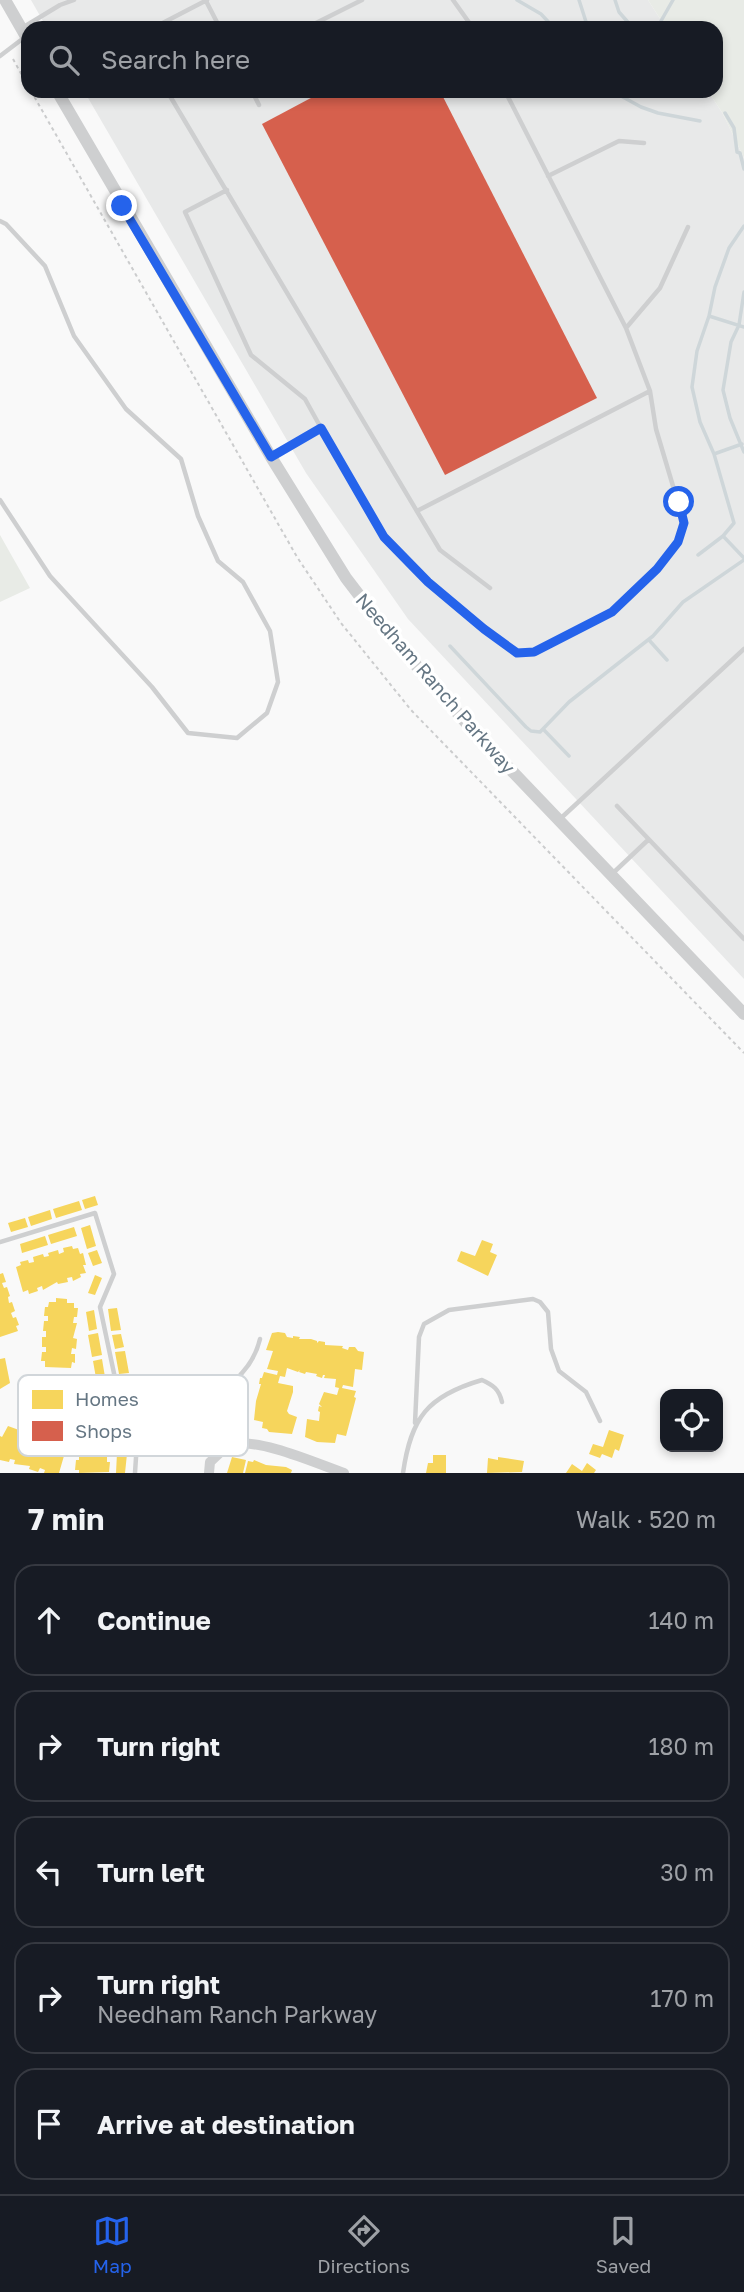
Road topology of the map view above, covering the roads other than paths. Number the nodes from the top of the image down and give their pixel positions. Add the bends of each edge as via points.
1 (5, 0) edge
2 (74, 0) edge
3 (206, 0) edge
4 (362, 0) edge
5 (453, 0) edge
6 (41, 21) edge
7 (166, 21) edge
8 (216, 21) edge
9 (320, 21) edge
10 (468, 21) edge
11 (21, 28) edge
12 (21, 39) edge
13 (0, 56) edge
14 (61, 98) edge
15 (171, 98) edge
16 (256, 98) edge
17 (509, 98) edge
18 (259, 105) dead end
19 (644, 143) dead end
20 (548, 176) junction
21 (226, 190) junction
22 (0, 221) edge
23 (688, 227) dead end
24 (626, 328) junction
25 (650, 391) junction
26 (321, 428) junction
27 (271, 457) junction
28 (1, 504) edge
29 (418, 511) junction
30 (490, 588) dead end
31 (744, 649) edge
32 (617, 806) dead end
33 (559, 819) junction
34 (648, 840) junction
35 (611, 874) junction
36 (744, 939) edge
37 (744, 1014) edge
38 (0, 1242) edge
39 (260, 1339) dead end
40 (114, 1375) edge
41 (240, 1375) edge
42 (502, 1402) dead end
43 (600, 1421) dead end
44 (415, 1423) junction
45 (248, 1445) edge
46 (218, 1456) edge
47 (209, 1473) edge
48 (344, 1473) edge
49 (403, 1473) edge

1 - 11 street
2 - 6 lane
3 - 7 lane
3 - 8 lane
4 - 9 lane
5 - 10 lane
12 - 13 lane
14 - 27 street, Needham Ranch Parkway
15 - 21 lane
16 - 18 lane
17 - 20 lane
19 - 20 lane via 619,141
20 - 24 lane
21 - 26 lane via 185,212 251,355 305,399
21 - 29 lane
22 - 28 lane via 45,266 74,337 126,409 181,459 218,561 243,582 270,631 278,682 267,713 237,738 188,733 50,576
23 - 24 lane via 660,288
24 - 25 lane
25 - 26 lane via 656,429 684,523 678,542 612,612 534,652 517,653 484,629 384,537
25 - 29 lane
26 - 27 lane
27 - 33 street, Needham Ranch Parkway via 346,578 388,633
29 - 30 lane via 440,550
31 - 33 lane
32 - 34 lane
33 - 35 street, Needham Ranch Parkway
34 - 35 lane
34 - 36 lane
35 - 37 street, Needham Ranch Parkway
38 - 40 lane via 96,1213 114,1274 100,1307
39 - 41 lane
42 - 44 lane via 493,1385 482,1380 447,1393
43 - 44 lane via 586,1392 559,1371 553,1360 548,1312 540,1302 526,1298 449,1310 424,1324 419,1336
44 - 49 lane
45 - 48 street via 276,1448
46 - 47 street via 210,1462

